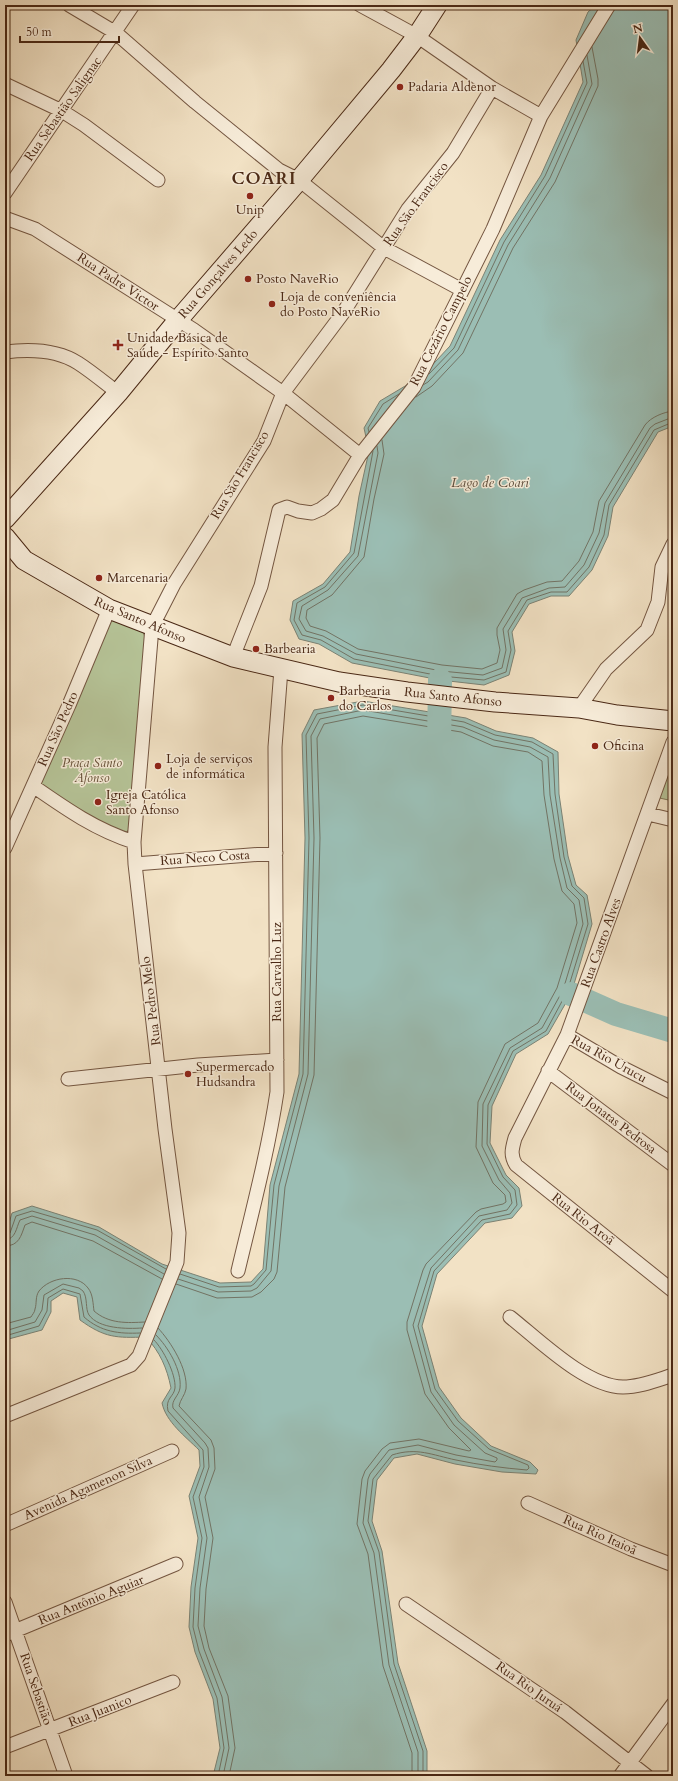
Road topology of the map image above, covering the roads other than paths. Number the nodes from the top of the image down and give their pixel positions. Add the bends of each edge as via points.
1 (69, 5) edge
2 (133, 5) edge
3 (360, 5) edge
4 (437, 5) edge
5 (609, 5) edge
6 (116, 33) junction
7 (417, 36) junction
8 (5, 84) edge
9 (492, 88) junction
10 (62, 111) junction
11 (541, 116) junction
12 (158, 180) dead end
13 (299, 180) junction
14 (5, 193) edge
15 (5, 218) edge
16 (384, 248) junction
17 (462, 290) junction
18 (178, 320) junction
19 (5, 352) edge
20 (118, 393) junction
21 (283, 393) junction
22 (360, 455) junction
23 (5, 519) edge
24 (5, 537) edge
25 (673, 544) edge
26 (110, 609) junction
27 (152, 627) junction
28 (232, 658) junction
29 (281, 669) junction
30 (579, 708) junction
31 (673, 720) edge
32 (673, 742) edge
33 (33, 786) junction
34 (648, 814) junction
35 (673, 820) edge
36 (134, 842) junction
37 (5, 848) edge
38 (276, 853) junction
39 (135, 864) junction
40 (567, 1035) junction
41 (277, 1060) junction
42 (159, 1070) junction
43 (548, 1071) junction
44 (68, 1079) dead end
45 (673, 1093) edge
46 (515, 1138) joint
47 (673, 1165) edge
48 (238, 1271) dead end
49 (673, 1291) edge
50 (510, 1317) dead end
51 (673, 1375) edge
52 (5, 1416) edge
53 (172, 1451) dead end
54 (528, 1503) dead end
55 (5, 1525) edge
56 (176, 1564) dead end
57 (673, 1566) edge
58 (5, 1602) edge
59 (406, 1604) dead end
60 (10, 1633) edge
61 (173, 1682) dead end
62 (673, 1704) edge
63 (50, 1730) junction
64 (5, 1747) edge
65 (629, 1763) junction
66 (66, 1776) edge
67 (620, 1776) edge
68 (647, 1776) edge

1 - 6 street
2 - 6 street, Rua Sebastião Salignac
3 - 7 street
4 - 7 main road, Rua Gonçalves Ledo
5 - 11 street, Rua Cezário Campelo
6 - 10 street, Rua Sebastião Salignac
6 - 13 street via 279,170
7 - 9 street
7 - 13 main road, Rua Gonçalves Ledo
8 - 10 street
9 - 11 street
9 - 16 street, Rua São Francisco via 453,152 408,210
10 - 12 street
10 - 14 street, Rua Sebastião Salignac
11 - 17 street, Rua Cezário Campelo via 494,229
13 - 16 street
13 - 18 main road, Rua Gonçalves Ledo
15 - 18 street, Rua Padre Victor via 35,229
16 - 17 street
16 - 21 street, Rua São Francisco via 343,313
17 - 22 street, Rua Cezário Campelo via 414,387
18 - 20 main road, Rua Gonçalves Ledo
18 - 21 street, Rua Padre Victor
19 - 20 street via 33,350 63,356 77,362
20 - 23 main road, Rua Gonçalves Ledo
21 - 22 street, Rua Padre Victor
21 - 27 street, Rua São Francisco via 264,440 174,584
22 - 28 street, Rua Cezário Campelo via 332,500 321,509 312,513 287,507 279,510 261,586
24 - 26 main road, Rua Santo Afonso via 28,563
25 - 30 street via 662,567 658,602 647,630 606,669
26 - 27 main road, Rua Santo Afonso
26 - 33 street, Rua São Pedro
27 - 28 main road, Rua Santo Afonso
27 - 36 street, Rua Pedro Melo
28 - 29 main road, Rua Santo Afonso
29 - 30 main road, Rua Santo Afonso via 339,682 407,692
29 - 38 street, Rua Carvalho Luz via 275,747
30 - 31 main road, Rua Santo Afonso via 617,715
32 - 34 street, Rua Castro Alves
33 - 36 street via 81,819
33 - 37 street, Rua São Pedro
34 - 35 street
34 - 40 street, Rua Castro Alves
36 - 39 street, Rua Pedro Melo
38 - 39 street, Rua Neco Costa
38 - 41 street, Rua Carvalho Luz
39 - 42 street, Rua Pedro Melo
40 - 43 street, Rua Castro Alves
40 - 45 street, Rua Rio Urucu via 621,1067
41 - 42 street
41 - 48 street, Rua Carvalho Luz via 274,1116
42 - 44 street
42 - 52 street, Rua Pedro Melo via 179,1233 177,1262 139,1356 131,1365
43 - 46 street, Rua Castro Alves
43 - 47 street, Rua Jonatas Pedrosa
46 - 49 street, Rua Rio Aroã via 512,1159 516,1165
50 - 51 street via 568,1364 608,1385 632,1386
53 - 55 street, Avenida Agamenon Silva
54 - 57 street, Rua Rio Itaioã
56 - 60 street, Rua Antônio Aguiar
58 - 60 street, Rua Sebastião
59 - 65 street, Rua Rio Juruá via 566,1712
60 - 63 street, Rua Sebastião
61 - 63 street, Rua Juanico
62 - 65 street
63 - 64 street, Rua Juanico
63 - 66 street, Rua Sebastião
65 - 67 street
65 - 68 street, Rua Rio Juruá

